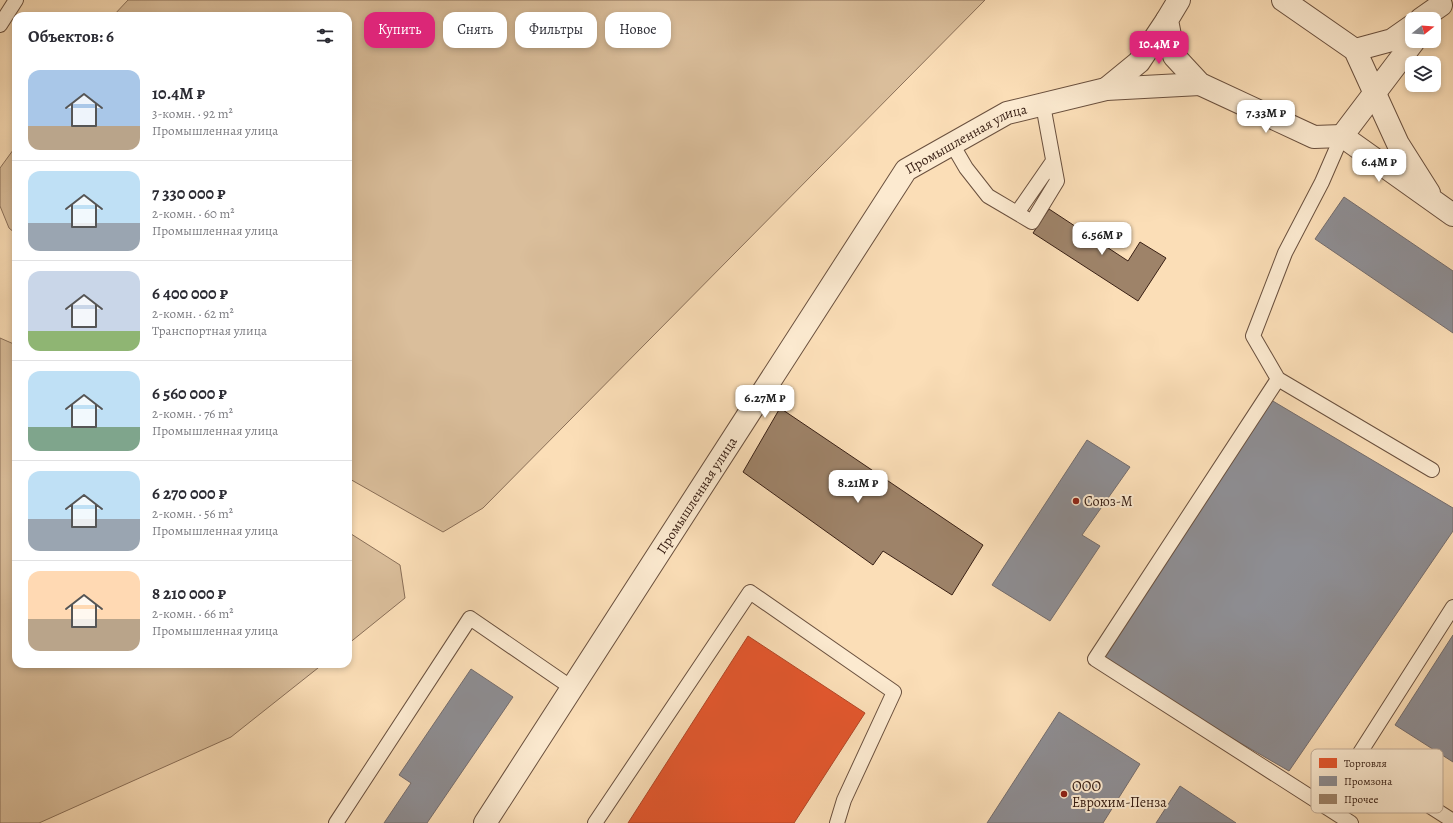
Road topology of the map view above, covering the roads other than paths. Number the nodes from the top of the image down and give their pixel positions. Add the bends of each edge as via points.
1 (16, 0) edge
2 (1180, 0) edge
3 (1283, 0) edge
4 (1167, 20) junction
5 (0, 24) edge
6 (1405, 31) edge
7 (1409, 48) edge
8 (1355, 50) junction
9 (1200, 84) junction
10 (1106, 89) junction
11 (1375, 92) junction
12 (1043, 105) junction
13 (1342, 136) junction
14 (952, 144) junction
15 (1436, 203) junction
16 (1453, 215) edge
17 (1278, 379) junction
18 (1432, 470) dead end
19 (1453, 607) edge
20 (572, 688) junction
21 (1362, 749) edge
22 (1311, 797) edge
23 (1335, 813) edge
24 (1440, 813) edge
25 (1453, 821) edge
26 (336, 823) edge
27 (485, 823) edge
28 (595, 823) edge
29 (837, 823) edge
30 (1351, 823) edge

1 - 5 lane
2 - 4 street
3 - 8 street
4 - 9 street via 1174,56
4 - 10 street via 1139,62
6 - 8 street via 1392,40
7 - 11 street
8 - 11 street
9 - 10 street
9 - 13 street via 1314,137
10 - 12 street, Промышленная улица
11 - 13 street
11 - 15 street via 1398,144
12 - 14 street, Промышленная улица via 1007,113
12 - 14 lane via 1053,161 1017,213 988,196 966,168
13 - 15 street
13 - 17 lane via 1322,182 1284,253 1253,336
14 - 20 street, Промышленная улица via 906,170
15 - 16 street
17 - 18 lane
17 - 22 lane via 1095,659
19 - 21 lane
20 - 26 lane via 470,618
20 - 27 street, Промышленная улица
23 - 30 lane
24 - 25 lane
28 - 29 lane via 750,592 894,692 844,800

